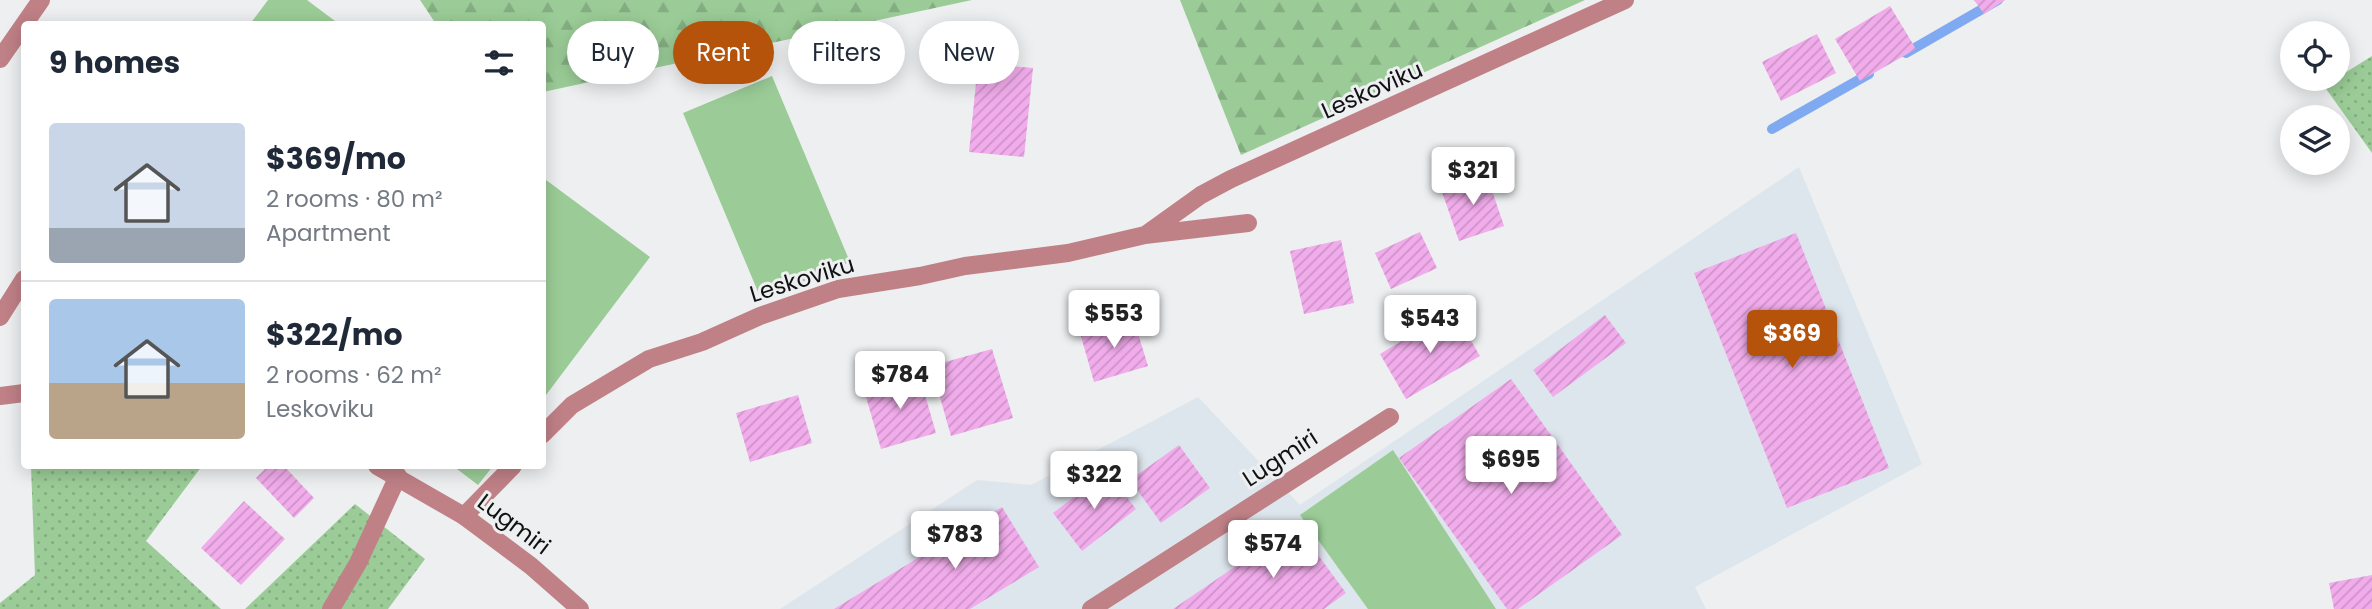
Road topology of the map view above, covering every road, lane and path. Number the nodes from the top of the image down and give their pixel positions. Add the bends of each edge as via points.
1 (41, 0) edge
2 (1625, 0) edge
3 (26, 21) edge
4 (21, 29) edge
5 (0, 59) edge
6 (1248, 223) dead end
7 (1145, 235) junction
8 (21, 284) edge
9 (0, 317) edge
10 (21, 393) edge
11 (0, 396) edge
12 (1390, 417) dead end
13 (546, 431) edge
14 (383, 469) edge
15 (510, 469) edge
16 (398, 477) junction
17 (464, 516) junction
18 (331, 609) edge
19 (580, 609) edge
20 (1091, 609) edge

1 - 3 street
2 - 7 street, Leskoviku via 1231,179
4 - 5 street
6 - 7 street, Leskoviku
7 - 13 street, Leskoviku via 1068,253 838,289 649,359 572,405
8 - 9 street
10 - 11 street
12 - 20 street, Lugmiri
14 - 16 street, Lugmiri
15 - 17 street
16 - 17 street, Lugmiri
16 - 18 street via 359,563
17 - 19 street, Lugmiri

